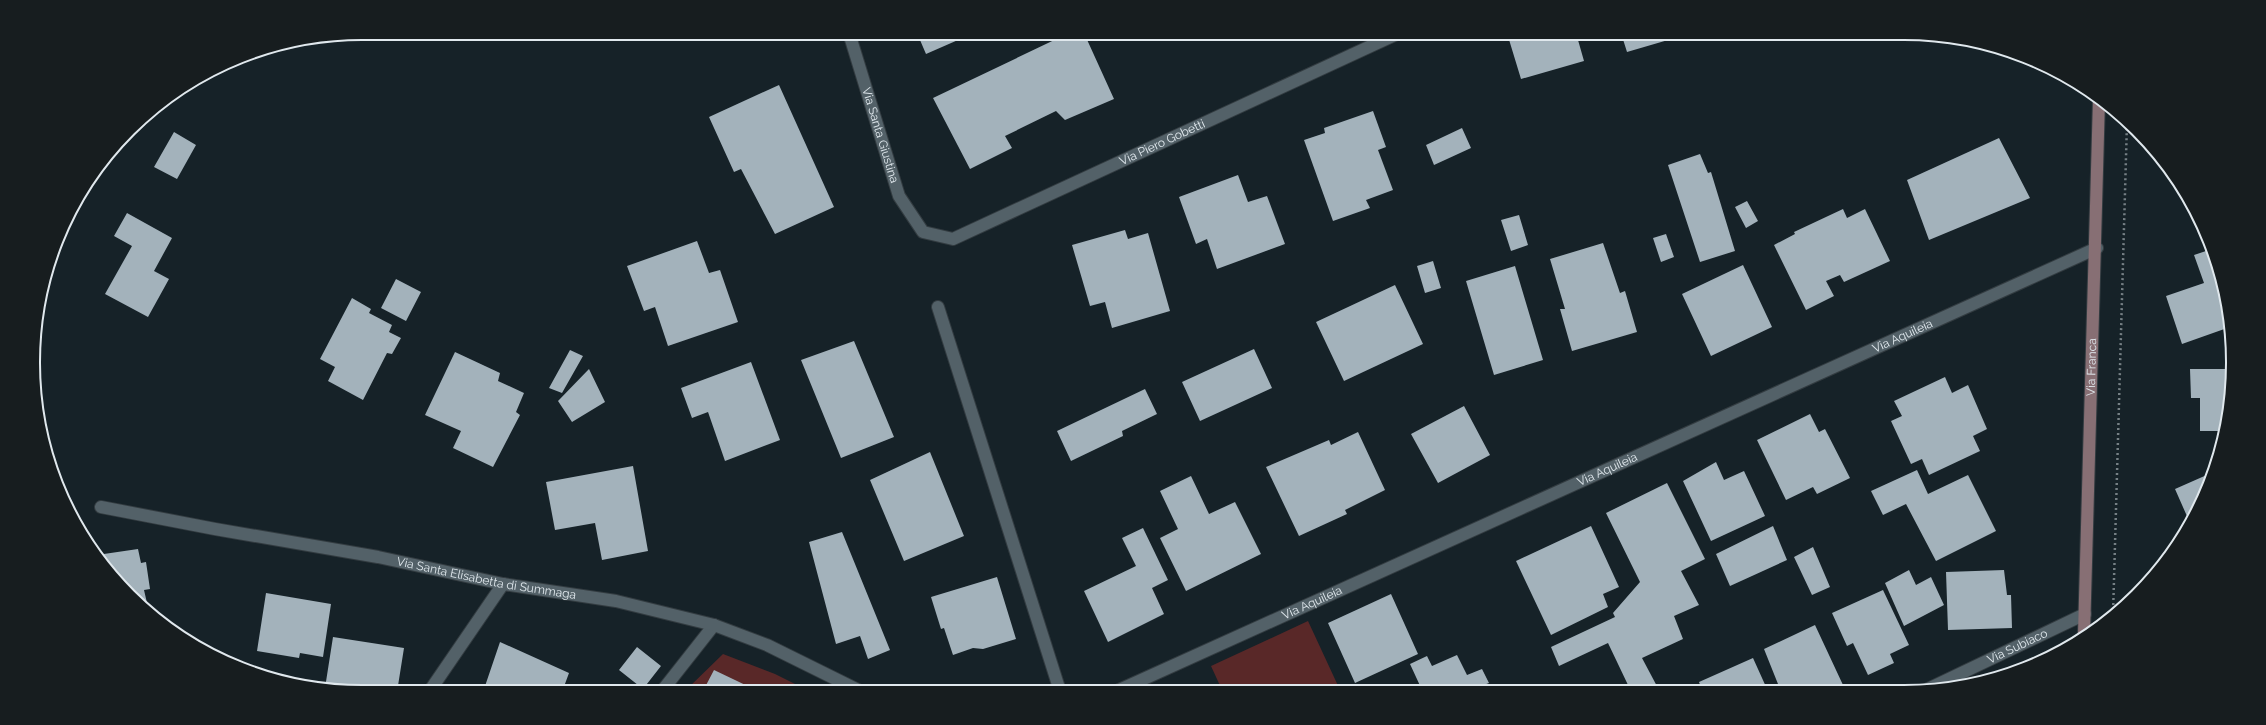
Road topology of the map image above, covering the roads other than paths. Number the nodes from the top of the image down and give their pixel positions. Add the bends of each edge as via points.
1 (851, 40) edge
2 (1384, 40) edge
3 (2099, 106) edge
4 (923, 232) joint
5 (2097, 248) junction
6 (938, 307) dead end
7 (100, 507) dead end
8 (503, 584) junction
9 (2085, 614) junction
10 (714, 625) junction
11 (2084, 630) edge
12 (1942, 682) edge
13 (434, 685) edge
14 (667, 685) edge
15 (848, 685) edge
16 (1058, 685) edge
17 (1130, 685) edge

1 - 4 street, Via Santa Giustina via 898,196
2 - 4 street, Via Piero Gobetti via 953,239
3 - 5 street, Via Franca
5 - 9 street, Via Franca
5 - 17 street, Via Aquileia
6 - 16 street
7 - 8 street, Via Santa Elisabetta di Summaga via 378,557
8 - 10 street, Via Santa Elisabetta di Summaga via 616,601
8 - 13 street
9 - 11 street, Via Franca
9 - 12 street, Via Subiaco
10 - 14 street
10 - 15 street, Via Santa Elisabetta di Summaga via 768,646

